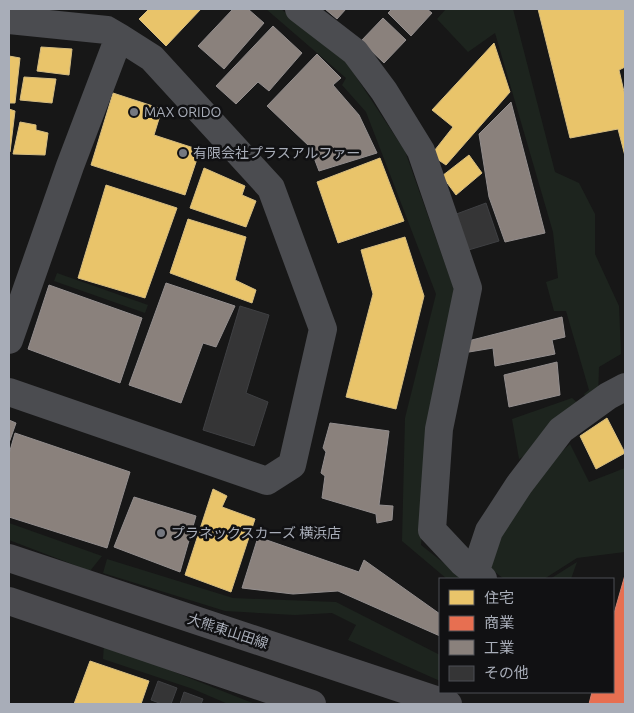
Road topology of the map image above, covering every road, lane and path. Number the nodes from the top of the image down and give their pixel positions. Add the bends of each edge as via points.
1 (299, 9) edge
2 (9, 20) edge
3 (119, 37) junction
4 (9, 340) edge
5 (625, 387) edge
6 (9, 392) edge
7 (9, 558) edge
8 (479, 576) edge
9 (9, 601) edge
10 (312, 704) edge
11 (448, 704) edge

1 - 8 street via 355,52 421,151 468,288 439,429 432,530
2 - 3 street via 107,30
3 - 4 street
3 - 6 street via 152,58 271,188 323,329 292,465 267,481
5 - 8 street via 561,430 519,485 489,532
7 - 11 street, 大熊東山田線
9 - 10 street

